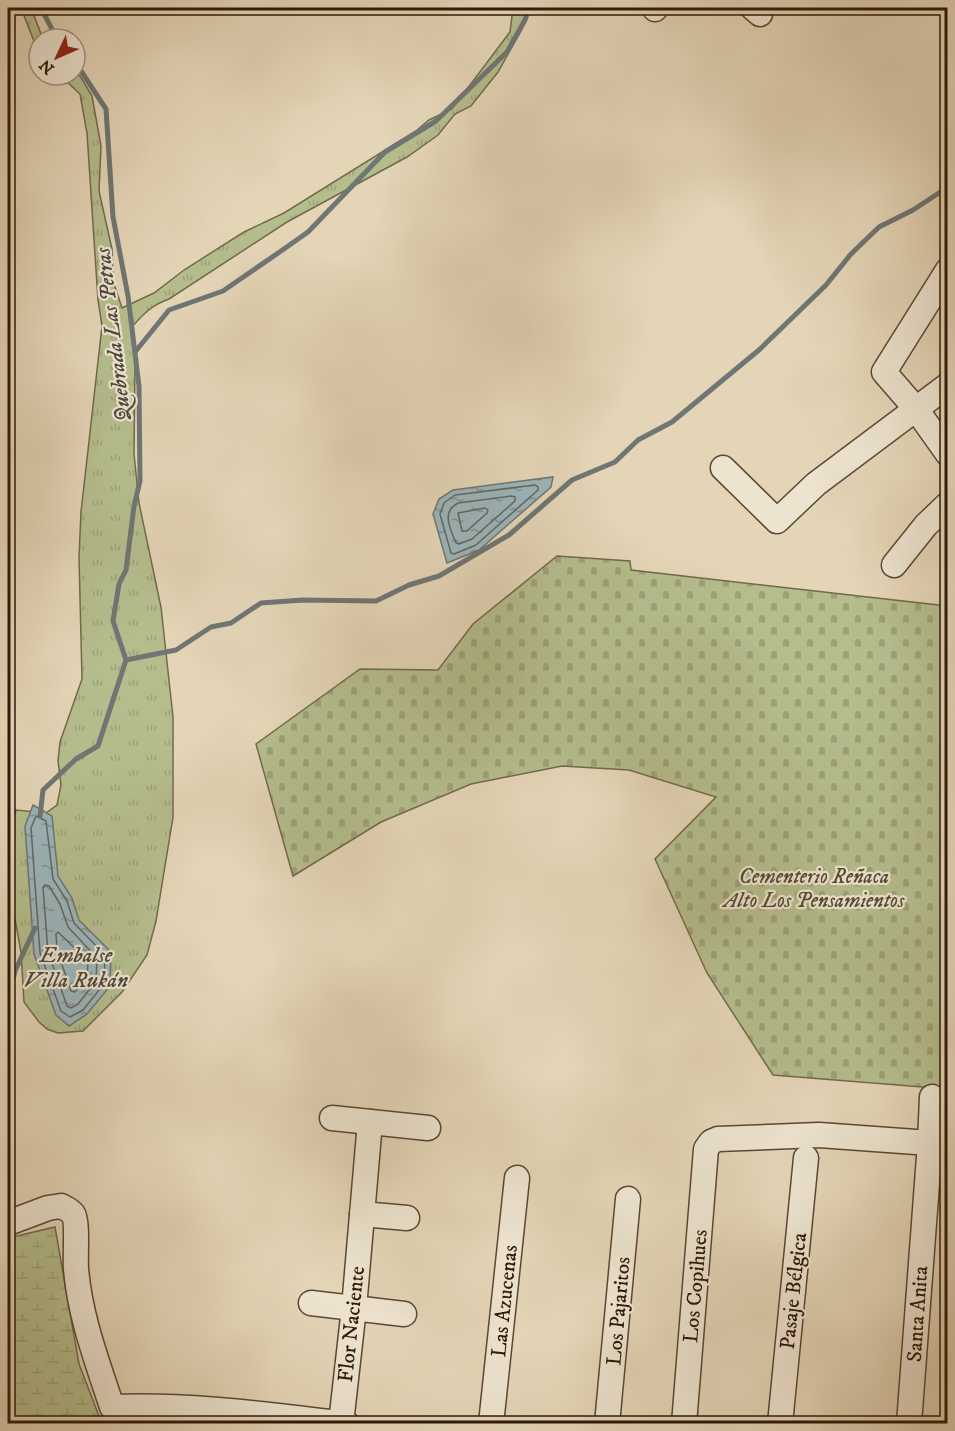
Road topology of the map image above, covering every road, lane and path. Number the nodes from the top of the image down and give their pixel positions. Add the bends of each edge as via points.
1 (948, 270) edge
2 (948, 385) edge
3 (916, 409) junction
4 (948, 454) edge
5 (723, 468) dead end
6 (948, 504) edge
7 (894, 565) dead end
8 (932, 1097) dead end
9 (332, 1118) dead end
10 (370, 1122) junction
11 (428, 1128) dead end
12 (930, 1143) junction
13 (807, 1158) dead end
14 (517, 1178) dead end
15 (628, 1199) dead end
16 (407, 1218) dead end
17 (354, 1220) junction
18 (8, 1223) edge
19 (311, 1303) dead end
20 (354, 1308) junction
21 (405, 1314) dead end
22 (341, 1423) edge
23 (347, 1424) edge
24 (491, 1424) edge
25 (607, 1424) edge
26 (684, 1424) edge
27 (780, 1424) edge
28 (909, 1424) edge

1 - 3 street via 884,372
2 - 3 street
3 - 4 street
3 - 5 street via 816,484 777,521
6 - 7 street
8 - 12 street, Santa Anita
9 - 10 street
10 - 11 street
10 - 17 street, Flor Naciente
12 - 26 street, Los Copihues via 819,1135 711,1142 706,1149
12 - 28 street, Santa Anita
13 - 27 street, Pasaje Bélgica
14 - 24 street, Las Azucenas
15 - 25 street, Los Pajaritos
16 - 17 street
17 - 20 street, Flor Naciente
18 - 22 street via 55,1207 72,1212 84,1316 112,1407 151,1405 223,1410
19 - 20 street
20 - 21 street
20 - 22 street, Flor Naciente
22 - 23 street

